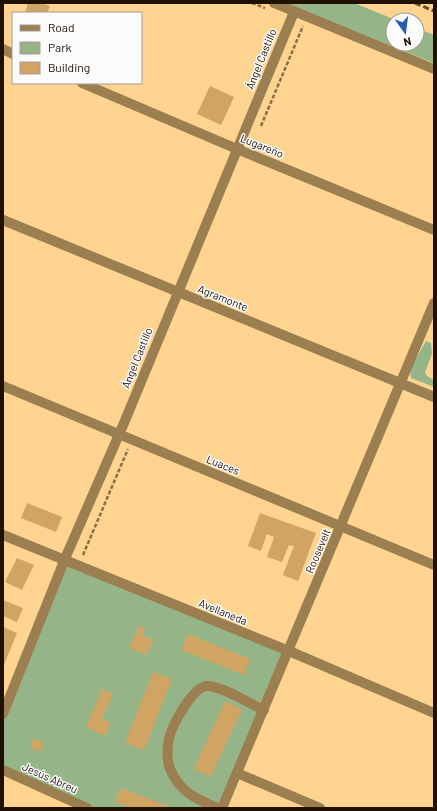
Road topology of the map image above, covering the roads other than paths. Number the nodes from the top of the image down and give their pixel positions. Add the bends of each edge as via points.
1 (274, 3) edge
2 (294, 12) junction
3 (434, 69) edge
4 (84, 84) edge
5 (237, 150) junction
6 (3, 220) edge
7 (434, 230) edge
8 (178, 292) junction
9 (434, 303) edge
10 (399, 382) junction
11 (3, 386) edge
12 (434, 397) edge
13 (119, 434) junction
14 (341, 526) junction
15 (3, 535) edge
16 (64, 561) junction
17 (434, 565) edge
18 (289, 651) junction
19 (264, 710) junction
20 (434, 713) edge
21 (3, 714) edge
22 (3, 770) edge
23 (237, 773) junction
24 (87, 808) edge
25 (218, 808) edge
26 (222, 808) edge
27 (320, 808) edge

1 - 2 street
2 - 3 street
2 - 5 street, Ángel Castillo
4 - 5 street, Lugareño
5 - 7 street, Lugareño
5 - 8 street, Ángel Castillo
6 - 8 street, Agramonte
8 - 10 street, Agramonte
8 - 13 street, Ángel Castillo
9 - 10 street, Roosevelt
10 - 12 street, Agramonte
10 - 14 street, Roosevelt
11 - 13 street, Luaces
13 - 14 street, Luaces
13 - 16 street, Ángel Castillo
14 - 17 street, Luaces
14 - 18 street, Roosevelt
15 - 16 street, Avellaneda
16 - 18 street, Avellaneda
16 - 21 street, Ángel Castillo
18 - 19 street, Roosevelt
18 - 20 street, Avellaneda
19 - 23 street, Roosevelt
19 - 25 street via 206,685 197,690 179,714 169,738 167,758 171,771 180,786 195,798
22 - 24 street, Jesús Abreu
23 - 26 street, Roosevelt
23 - 27 street

